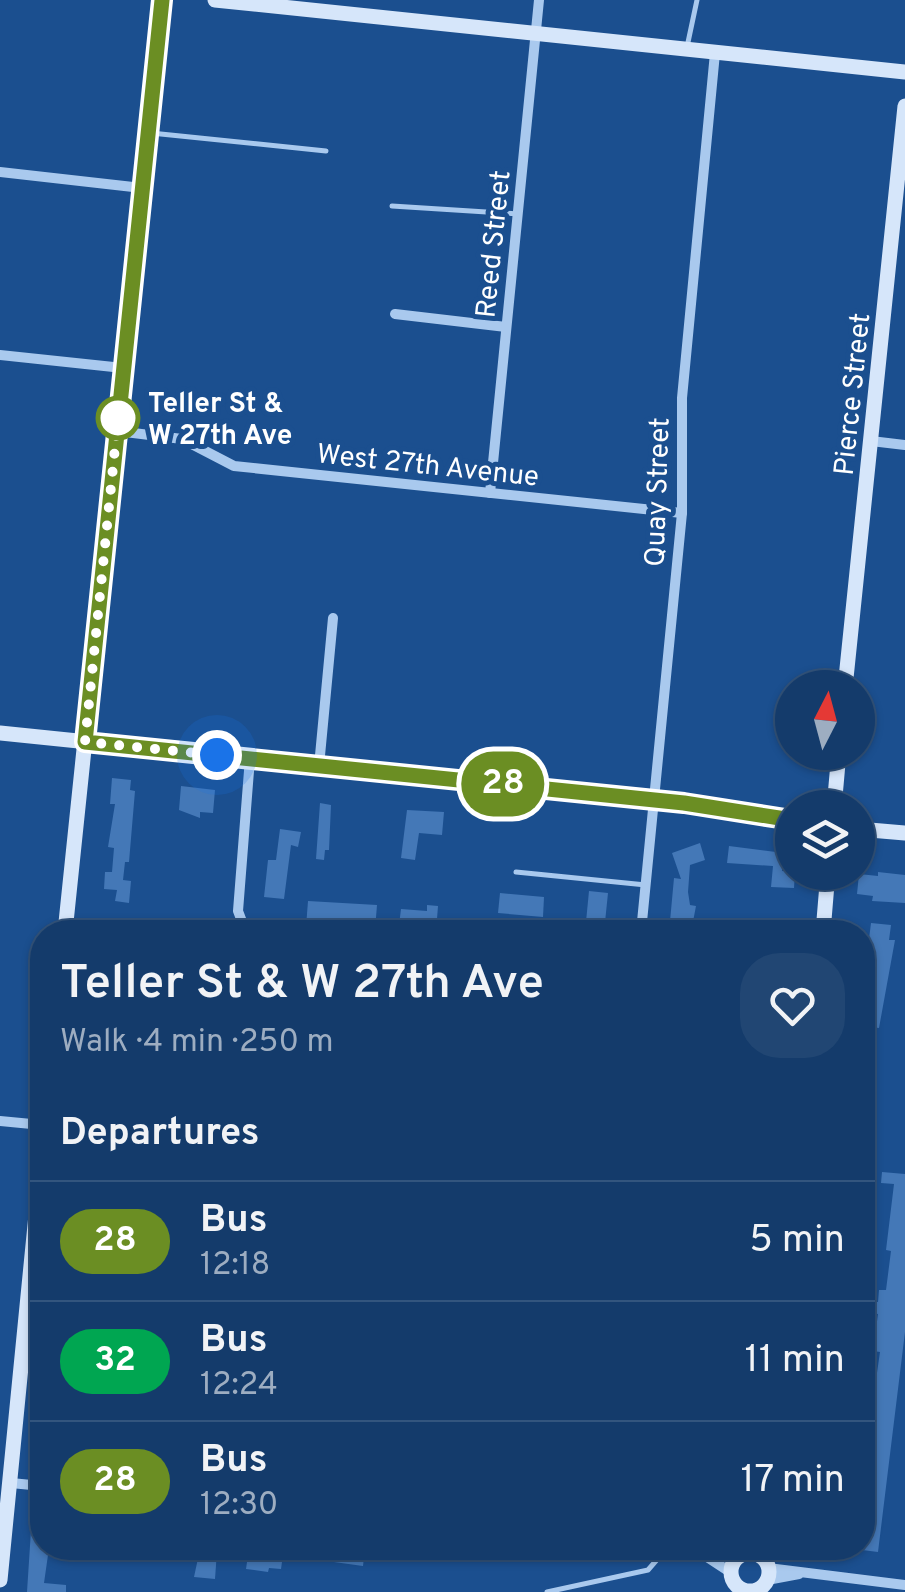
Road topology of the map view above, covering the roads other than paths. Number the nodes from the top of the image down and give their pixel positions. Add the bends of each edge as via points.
1 (162, 0) edge
2 (215, 0) edge
3 (540, 0) edge
4 (697, 0) edge
5 (536, 34) junction
6 (687, 50) junction
7 (715, 52) junction
8 (905, 72) edge
9 (905, 106) edge
10 (148, 132) junction
11 (326, 151) dead end
12 (0, 172) edge
13 (142, 188) junction
14 (392, 206) dead end
15 (518, 214) junction
16 (395, 314) dead end
17 (506, 328) junction
18 (0, 356) edge
19 (123, 368) junction
20 (116, 431) junction
21 (871, 441) junction
22 (905, 445) edge
23 (490, 493) junction
24 (682, 513) junction
25 (333, 618) dead end
26 (847, 670) edge
27 (0, 733) edge
28 (85, 742) junction
29 (250, 758) junction
30 (319, 766) junction
31 (652, 800) junction
32 (775, 818) edge
33 (875, 830) edge
34 (905, 834) edge
35 (516, 872) dead end
36 (646, 885) junction
37 (826, 890) edge
38 (66, 920) edge
39 (242, 920) edge
40 (642, 920) edge
41 (823, 920) edge
42 (0, 1121) edge
43 (30, 1125) edge
44 (30, 1353) edge
45 (11, 1483) junction
46 (30, 1485) edge
47 (658, 1560) edge
48 (712, 1560) edge
49 (760, 1566) edge
50 (730, 1572) junction
51 (0, 1580) edge
52 (905, 1584) edge
53 (740, 1590) edge
54 (547, 1592) edge

1 - 10 street
2 - 5 street
3 - 5 street, Reed Street
4 - 6 lane
5 - 6 street
5 - 15 street, Reed Street
6 - 7 street
7 - 8 street
7 - 24 street, Quay Street via 682,398
9 - 21 street, Pierce Street
10 - 11 lane
10 - 13 street
12 - 13 street
13 - 19 street
14 - 15 lane
15 - 17 street, Reed Street
16 - 17 street
17 - 23 street, Reed Street
18 - 19 street
19 - 20 street
20 - 23 street, West 27th Avenue via 182,439 234,466
20 - 28 street
21 - 22 street
21 - 26 street, Pierce Street
23 - 24 street, West 27th Avenue
24 - 31 street, Quay Street
25 - 30 street
27 - 28 street
28 - 29 street
28 - 38 street
29 - 30 street
29 - 39 street
30 - 31 street
31 - 32 street
31 - 36 street, Quay Street
33 - 34 street
35 - 36 lane
36 - 40 street, Quay Street
37 - 41 street
42 - 43 street
44 - 45 street
45 - 46 street
45 - 51 street
47 - 54 lane via 648,1570
48 - 50 street
49 - 50 street via 734,1560
49 - 52 street
49 - 53 street via 752,1591
50 - 53 street

